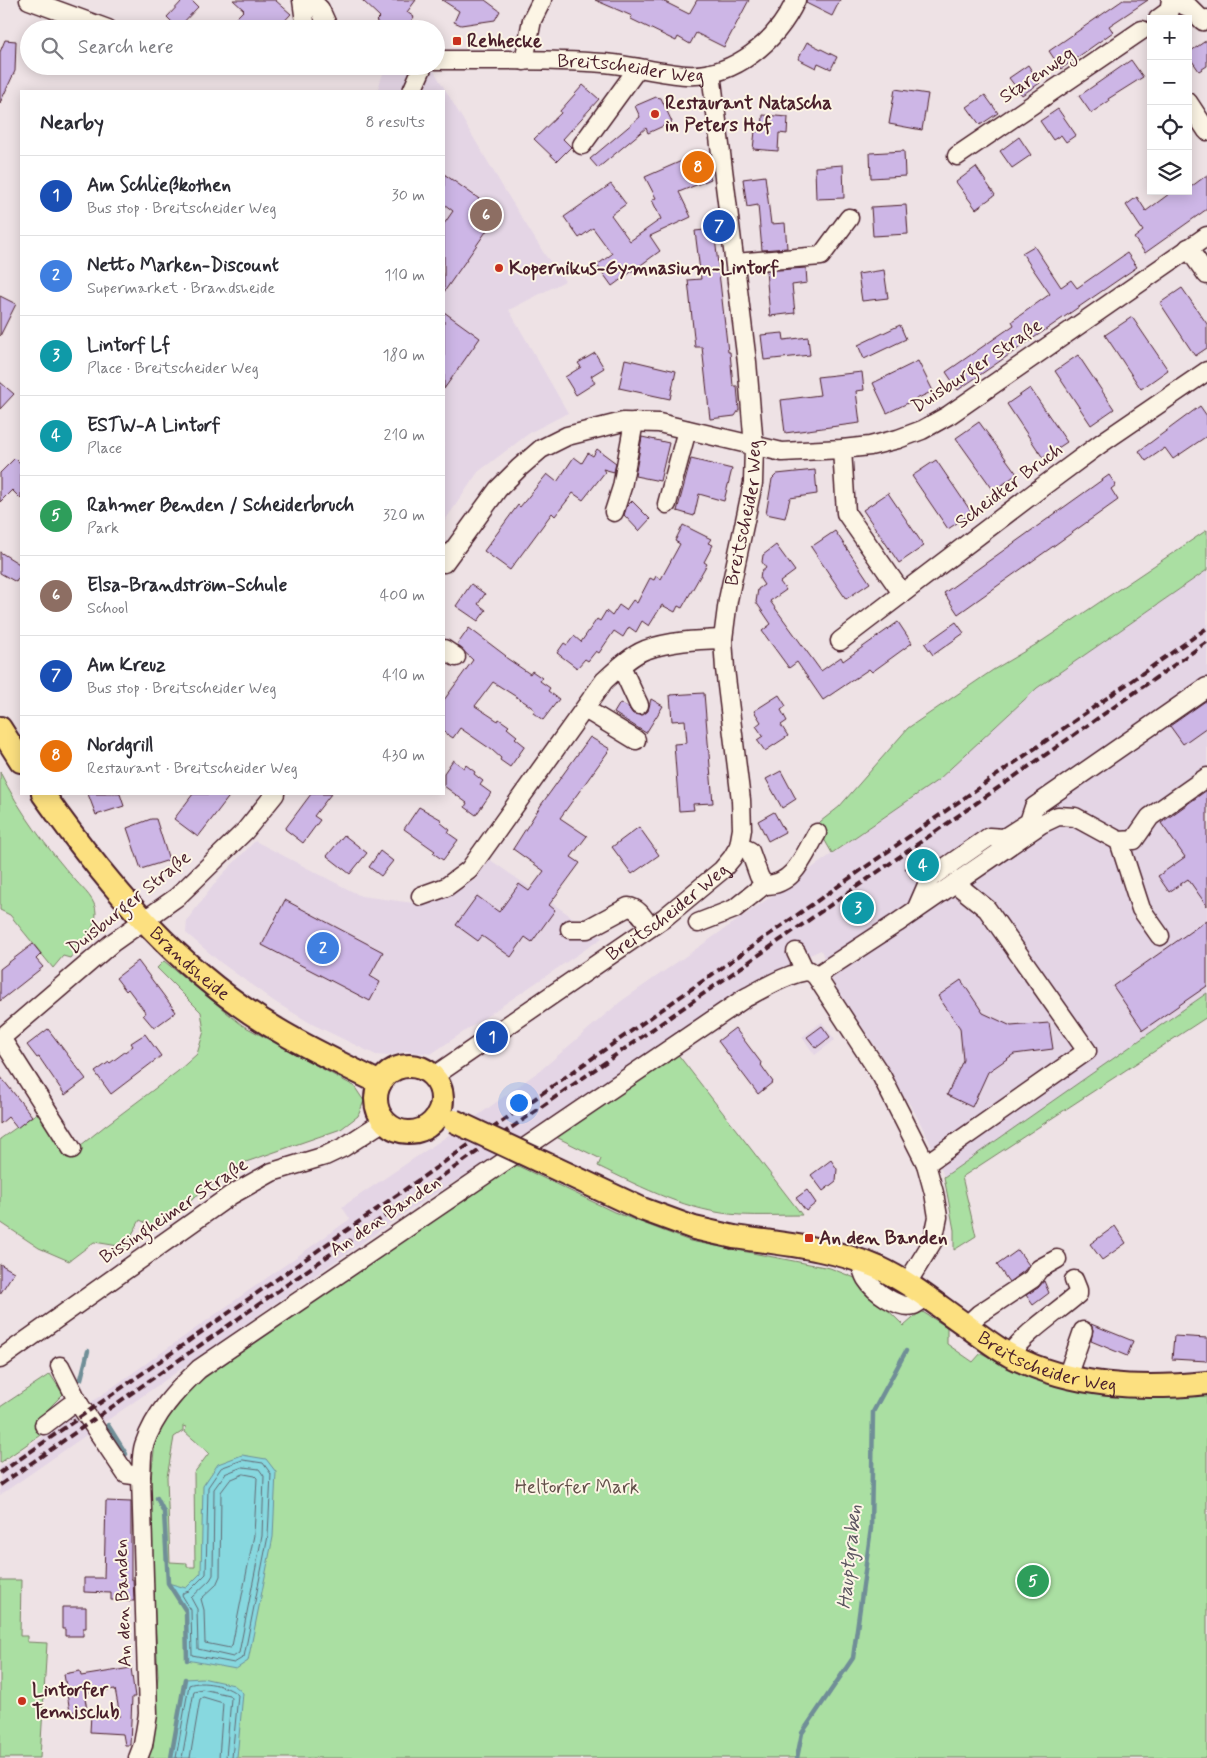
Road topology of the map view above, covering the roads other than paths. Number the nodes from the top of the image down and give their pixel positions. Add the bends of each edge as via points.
1 (29, 0) edge
2 (302, 0) edge
3 (311, 0) edge
4 (542, 0) edge
5 (796, 0) edge
6 (1171, 0) edge
7 (1164, 15) edge
8 (1207, 19) edge
9 (83, 20) edge
10 (305, 20) edge
11 (325, 20) edge
12 (1147, 33) edge
13 (445, 60) edge
14 (524, 61) junction
15 (638, 68) junction
16 (711, 73) junction
17 (419, 75) edge
18 (412, 90) edge
19 (1190, 105) edge
20 (1207, 131) edge
21 (582, 145) dead end
22 (957, 156) dead end
23 (850, 218) dead end
24 (1207, 236) edge
25 (1188, 248) junction
26 (735, 263) junction
27 (1207, 275) edge
28 (1207, 371) edge
29 (634, 422) junction
30 (687, 430) junction
31 (754, 447) junction
32 (842, 450) junction
33 (667, 504) dead end
34 (614, 512) dead end
35 (445, 562) edge
36 (902, 593) junction
37 (723, 639) junction
38 (840, 641) dead end
39 (621, 666) junction
40 (1207, 688) edge
41 (639, 705) dead end
42 (585, 709) junction
43 (0, 728) edge
44 (636, 740) dead end
45 (20, 759) edge
46 (1207, 777) edge
47 (45, 795) edge
48 (274, 795) edge
49 (817, 833) dead end
50 (1119, 841) junction
51 (739, 846) junction
52 (955, 883) junction
53 (764, 885) junction
54 (420, 896) dead end
55 (915, 911) junction
56 (142, 920) junction
57 (698, 923) dead end
58 (650, 927) junction
59 (570, 929) dead end
60 (1160, 936) dead end
61 (796, 952) dead end
62 (810, 974) junction
63 (0, 1038) edge
64 (434, 1076) junction
65 (380, 1083) junction
66 (446, 1118) junction
67 (384, 1121) junction
68 (72, 1149) dead end
69 (926, 1164) junction
70 (1057, 1259) dead end
71 (860, 1261) junction
72 (1074, 1280) dead end
73 (907, 1283) junction
74 (927, 1296) junction
75 (966, 1326) junction
76 (1084, 1331) dead end
77 (1009, 1355) junction
78 (0, 1359) edge
79 (60, 1366) dead end
80 (1067, 1377) junction
81 (1207, 1383) edge
82 (79, 1404) junction
83 (44, 1425) dead end
84 (141, 1476) junction
85 (138, 1758) edge

1 - 9 street
2 - 10 street
3 - 11 street
4 - 14 street via 532,20
5 - 16 street via 771,38 751,55
6 - 7 street via 1169,11
6 - 8 street via 1190,8 1203,21
12 - 22 street, Starenweg
13 - 14 street, Breitscheider Weg
14 - 15 street, Breitscheider Weg via 604,63
15 - 16 street, Breitscheider Weg via 687,75
15 - 21 street
16 - 26 street, Breitscheider Weg
17 - 18 street
19 - 20 street
23 - 26 street via 821,256
24 - 25 street, Duisburger Straße
25 - 27 street
25 - 32 street, Duisburger Straße via 949,415 898,439
26 - 31 street, Breitscheider Weg
28 - 36 street, Scheidter Bruch via 1100,444
29 - 30 street, Duisburger Straße
29 - 34 street
29 - 35 street, Duisburger Straße via 567,436 541,449 498,490
30 - 31 street, Duisburger Straße
30 - 33 street
31 - 32 street, Duisburger Straße via 782,452
31 - 37 street, Breitscheider Weg via 753,483
32 - 36 street via 846,513
36 - 38 street, Scheidter Bruch
37 - 39 street via 678,641 643,650
37 - 51 street, Breitscheider Weg via 741,800
39 - 41 street
39 - 42 street via 604,681
40 - 55 street via 1034,807 1029,822 1004,838 989,837 930,878
42 - 44 street
42 - 54 street via 469,870 446,887
43 - 45 main road
46 - 50 street via 1150,817 1134,840
47 - 56 main road, Brandsheide
48 - 56 street, Duisburger Straße via 245,831 177,897
49 - 53 street via 792,875 774,885
50 - 52 street, An den Banden via 1075,816 1058,816 1041,824
50 - 60 street via 1141,909
51 - 53 street via 750,852
51 - 58 street, Breitscheider Weg via 722,870
52 - 55 street, An den Banden
52 - 69 street via 987,909 1087,1051
53 - 57 street via 734,909
55 - 62 street, An den Banden
56 - 63 street, Duisburger Straße
56 - 65 main road, Brandsheide via 175,952 247,1010 282,1033
58 - 59 street via 638,911 628,907 587,929
58 - 64 street, Breitscheider Weg
61 - 62 street
62 - 69 street via 882,1077
62 - 84 street, An den Banden via 791,976 745,998 199,1369 160,1410 144,1446
63 - 68 street, Duisburger Straße
64 - 65 main road via 425,1069 404,1066 386,1075
64 - 66 main road via 442,1094
65 - 67 main road via 376,1103
66 - 67 main road via 420,1131 407,1133
66 - 71 main road, Breitscheider Weg, bridge via 642,1209 694,1228 809,1248
67 - 78 street, Bissingheimer Straße via 344,1147 272,1172 231,1195
69 - 73 street via 938,1217 933,1241
70 - 75 street via 1039,1268 1032,1279
71 - 73 main road, Breitscheider Weg
71 - 74 street via 866,1279 887,1298 901,1305 913,1305
72 - 77 street via 1078,1294 1031,1332
73 - 74 main road, Breitscheider Weg
74 - 75 main road, Breitscheider Weg
75 - 77 main road, Breitscheider Weg
76 - 80 street
77 - 80 main road, Breitscheider Weg
79 - 82 street
80 - 81 main road, Breitscheider Weg via 1139,1387
82 - 83 street via 69,1406
82 - 84 street via 126,1474
84 - 85 street, An den Banden via 148,1714

